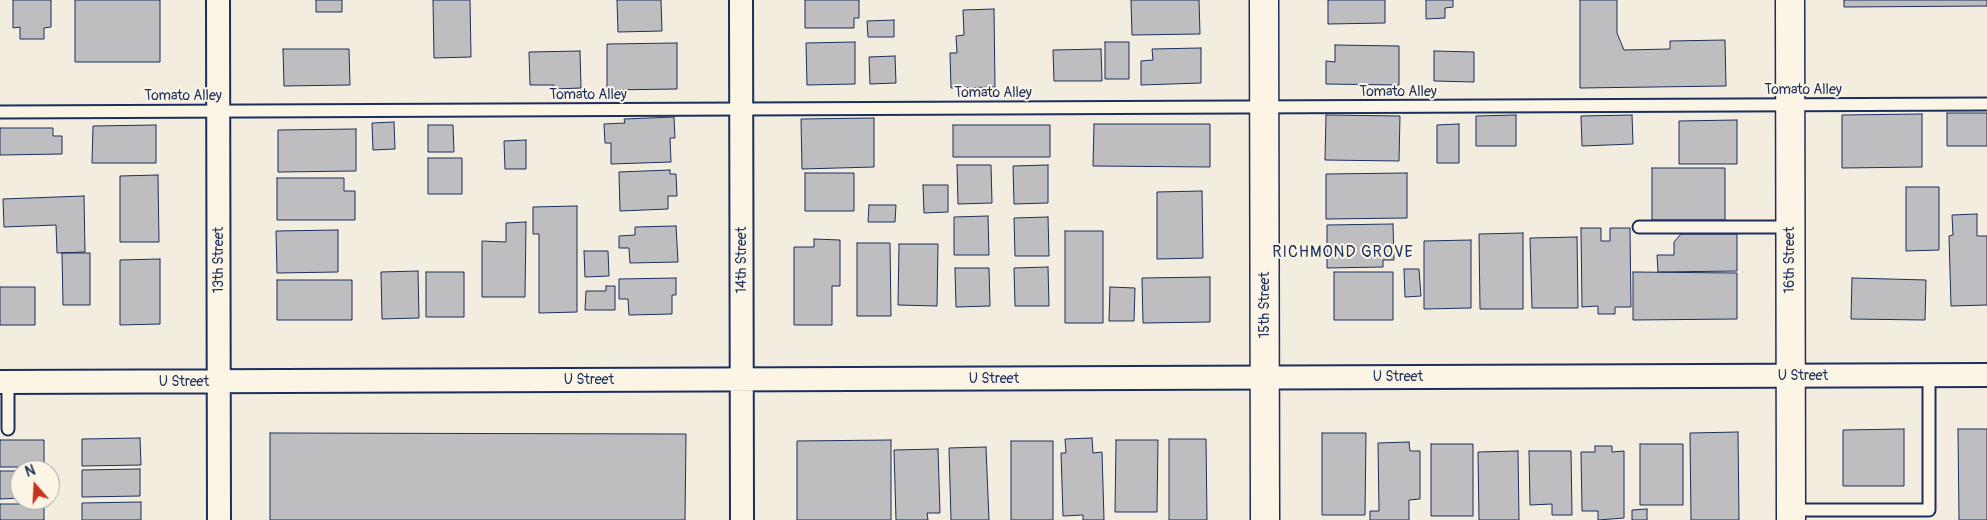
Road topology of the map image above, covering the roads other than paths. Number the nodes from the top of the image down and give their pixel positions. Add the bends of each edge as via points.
1 (218, 0) edge
2 (741, 0) edge
3 (1264, 0) edge
4 (1790, 0) edge
5 (1987, 104) edge
6 (1790, 105) junction
7 (1264, 107) junction
8 (741, 110) junction
9 (218, 111) junction
10 (0, 112) edge
11 (1639, 227) dead end
12 (1790, 227) junction
13 (1987, 374) edge
14 (1929, 375) junction
15 (1790, 376) junction
16 (1265, 378) junction
17 (742, 380) junction
18 (4, 382) edge
19 (219, 382) junction
20 (8, 429) dead end
21 (1791, 515) edge
22 (219, 520) edge
23 (742, 520) edge
24 (1265, 520) edge

1 - 9 street, 13th Street
2 - 8 street, 14th Street
3 - 7 main road, 15th Street
4 - 6 main road, 16th Street
5 - 6 lane, Tomato Alley
6 - 7 lane, Tomato Alley
6 - 12 main road, 16th Street
7 - 8 lane, Tomato Alley
7 - 16 main road, 15th Street
8 - 9 lane, Tomato Alley
8 - 17 street, 14th Street
9 - 10 lane, Tomato Alley
9 - 19 street, 13th Street
11 - 12 lane
12 - 15 main road, 16th Street
13 - 14 street, U Street
14 - 15 street, U Street
14 - 21 lane via 1928,510
15 - 16 street, U Street
15 - 21 main road, 16th Street
16 - 17 street, U Street
16 - 24 main road, 15th Street
17 - 19 street, U Street
17 - 23 street, 14th Street
18 - 19 street, U Street
18 - 20 lane
19 - 22 street, 13th Street

